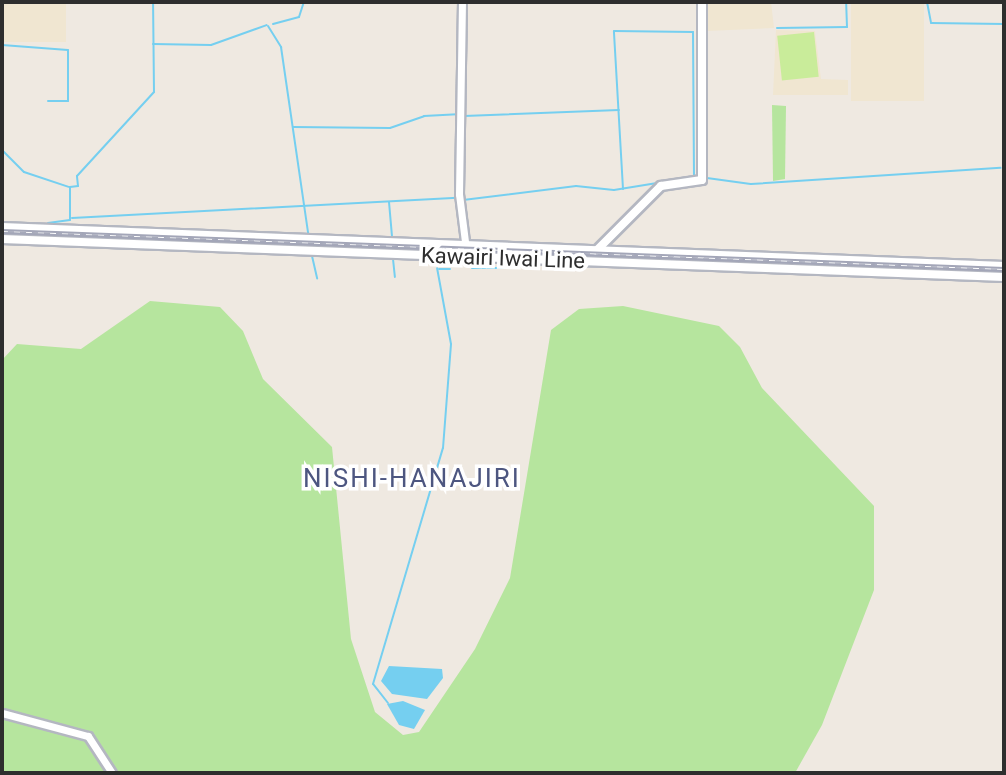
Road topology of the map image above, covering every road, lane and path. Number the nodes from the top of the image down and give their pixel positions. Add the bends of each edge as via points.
1 (462, 2) edge
2 (702, 2) edge
3 (2, 227) edge
4 (2, 239) edge
5 (464, 245) junction
6 (597, 250) junction
7 (467, 257) junction
8 (589, 262) junction
9 (1004, 266) edge
10 (1004, 277) edge
11 (2, 713) edge
12 (112, 773) edge

1 - 5 street via 459,198
2 - 6 main road via 702,180 661,186
3 - 5 main road, Kawairi Iwai Line
4 - 7 main road, Kawairi Iwai Line
5 - 6 main road, Kawairi Iwai Line
5 - 7 street
6 - 8 main road
6 - 9 main road, Kawairi Iwai Line
7 - 8 main road, Kawairi Iwai Line
8 - 10 main road, Kawairi Iwai Line
11 - 12 street via 88,736

